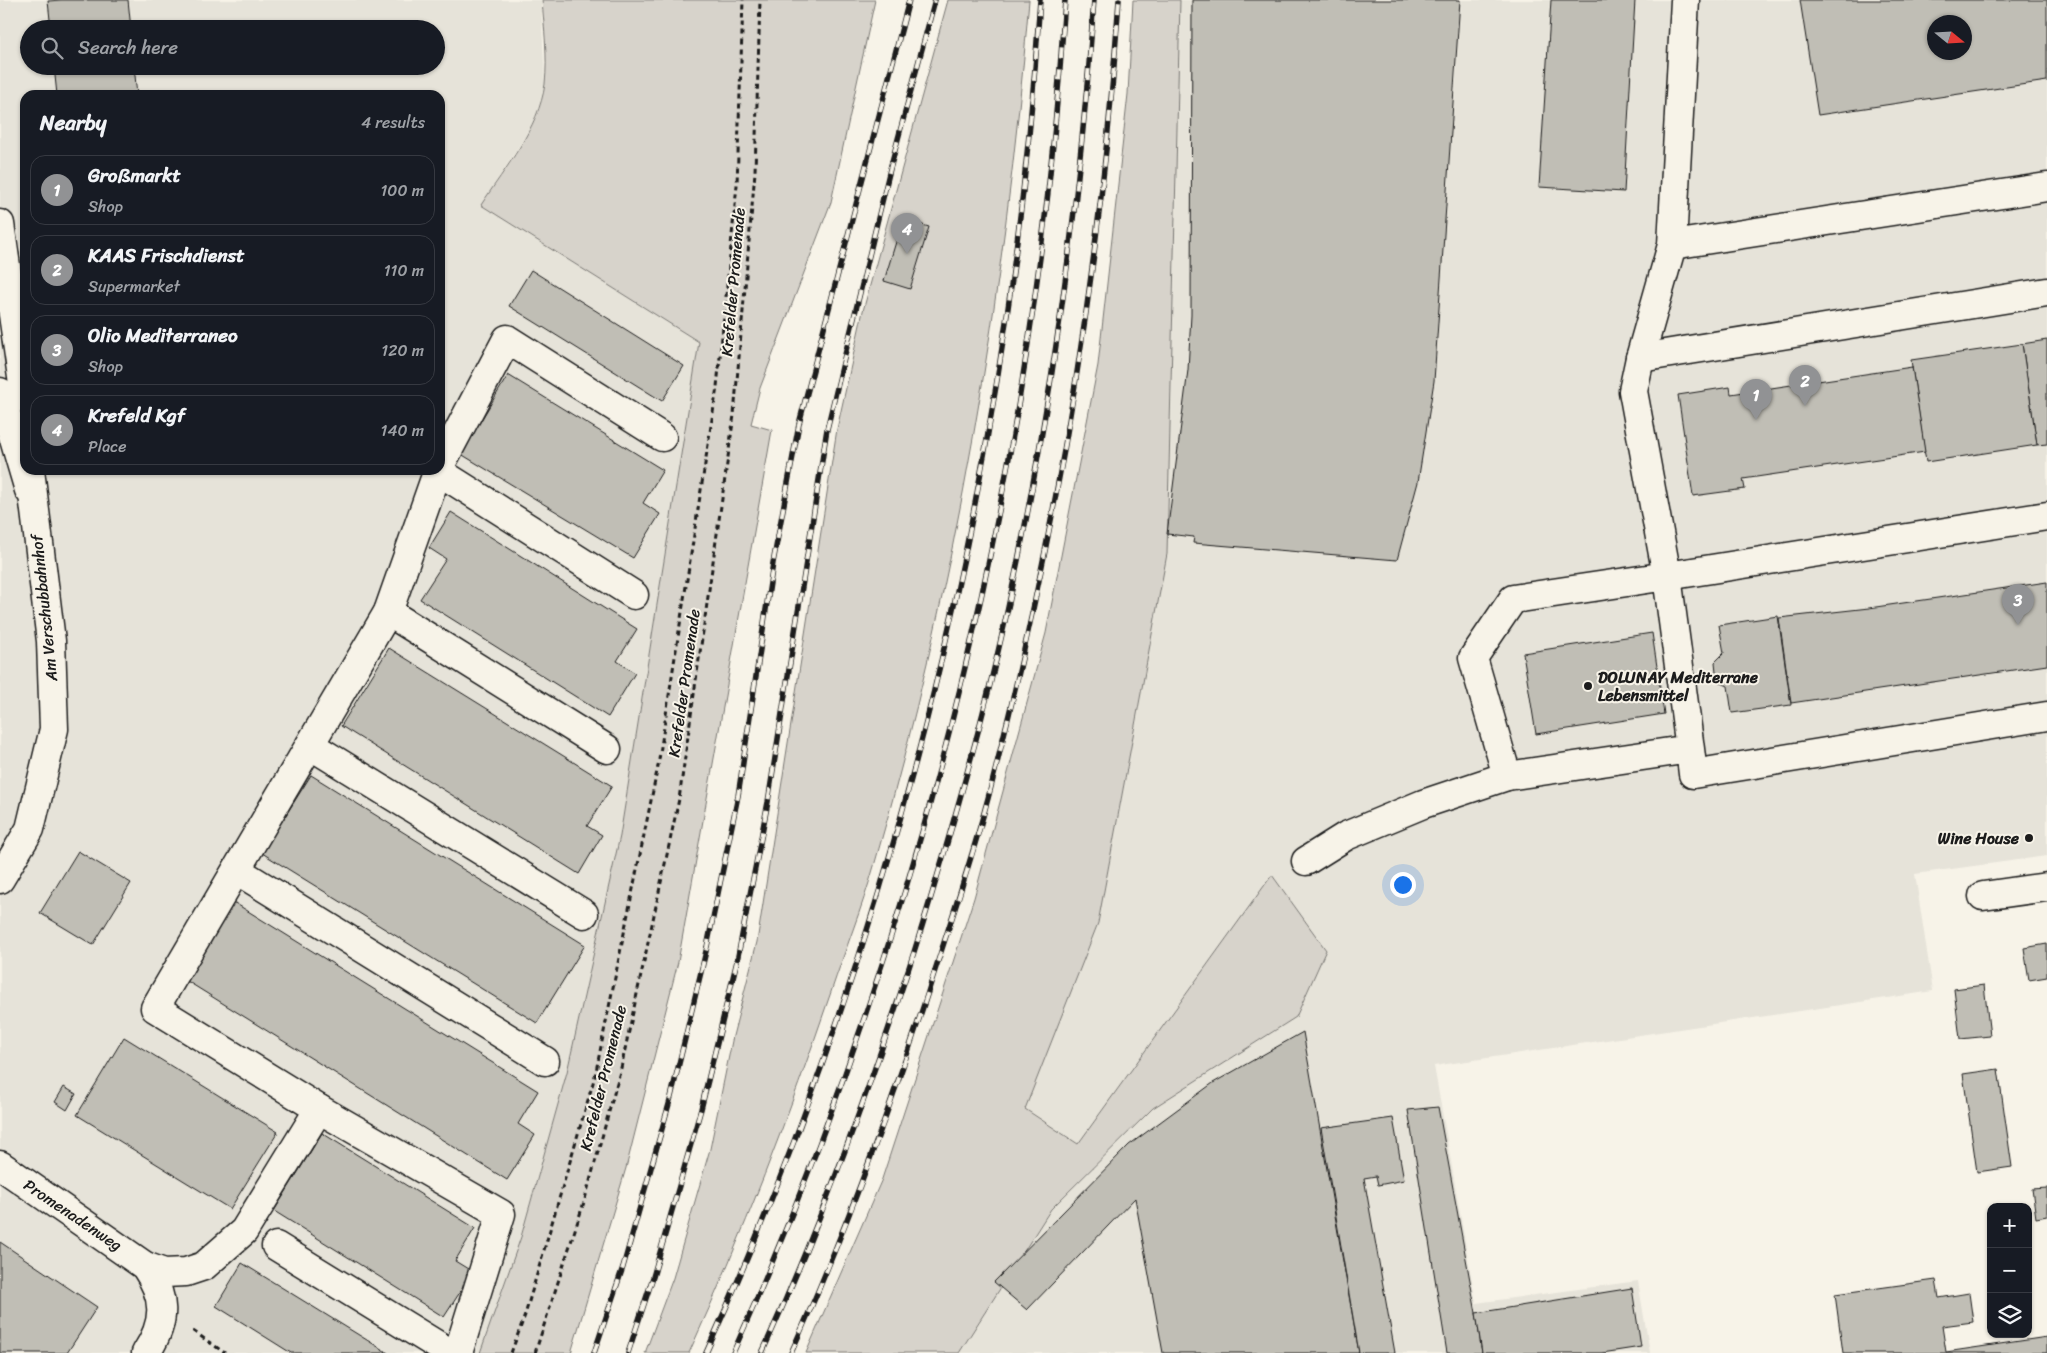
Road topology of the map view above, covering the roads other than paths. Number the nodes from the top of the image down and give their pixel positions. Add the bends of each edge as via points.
1 (1685, 0) edge
2 (2047, 187) edge
3 (0, 224) edge
4 (1672, 245) junction
5 (2047, 292) edge
6 (1640, 358) junction
7 (20, 363) edge
8 (0, 392) edge
9 (12, 428) edge
10 (662, 437) dead end
11 (20, 458) edge
12 (445, 458) edge
13 (445, 473) edge
14 (25, 475) edge
15 (30, 475) edge
16 (437, 475) edge
17 (33, 506) junction
18 (2047, 516) edge
19 (1667, 576) junction
20 (634, 595) dead end
21 (388, 612) junction
22 (2047, 716) edge
23 (310, 745) junction
24 (606, 749) dead end
25 (1690, 749) junction
26 (1506, 776) junction
27 (1306, 861) dead end
28 (238, 870) junction
29 (0, 880) edge
30 (2047, 886) edge
31 (1983, 896) dead end
32 (584, 914) dead end
33 (545, 1061) dead end
34 (319, 1108) junction
35 (0, 1165) edge
36 (276, 1246) dead end
37 (144, 1266) junction
38 (149, 1352) edge
39 (450, 1353) edge
40 (458, 1353) edge

1 - 4 street
2 - 4 street
3 - 7 street
4 - 6 street
5 - 6 street
6 - 19 street via 1633,391
8 - 9 street, Am Verschubbahnhof
9 - 11 street, Am Verschubbahnhof
10 - 12 street via 507,339
13 - 20 street
14 - 17 street, Am Verschubbahnhof
15 - 17 street, Am Verschubbahnhof
16 - 21 street
17 - 29 street, Am Verschubbahnhof via 51,641 54,729 30,829
18 - 19 street
19 - 25 street
19 - 26 street via 1513,599 1474,658
21 - 23 street
21 - 24 street
22 - 25 street via 1693,774
23 - 28 street
23 - 32 street
25 - 26 street
26 - 27 street via 1423,804 1346,836
28 - 33 street
28 - 34 street via 155,1008
30 - 31 street
34 - 37 street, Promenadenweg via 244,1231 204,1266 186,1272 164,1273
34 - 40 street via 501,1214
35 - 37 street, Promenadenweg
36 - 39 street
37 - 38 street, Promenadenweg via 156,1283 162,1303 160,1324

